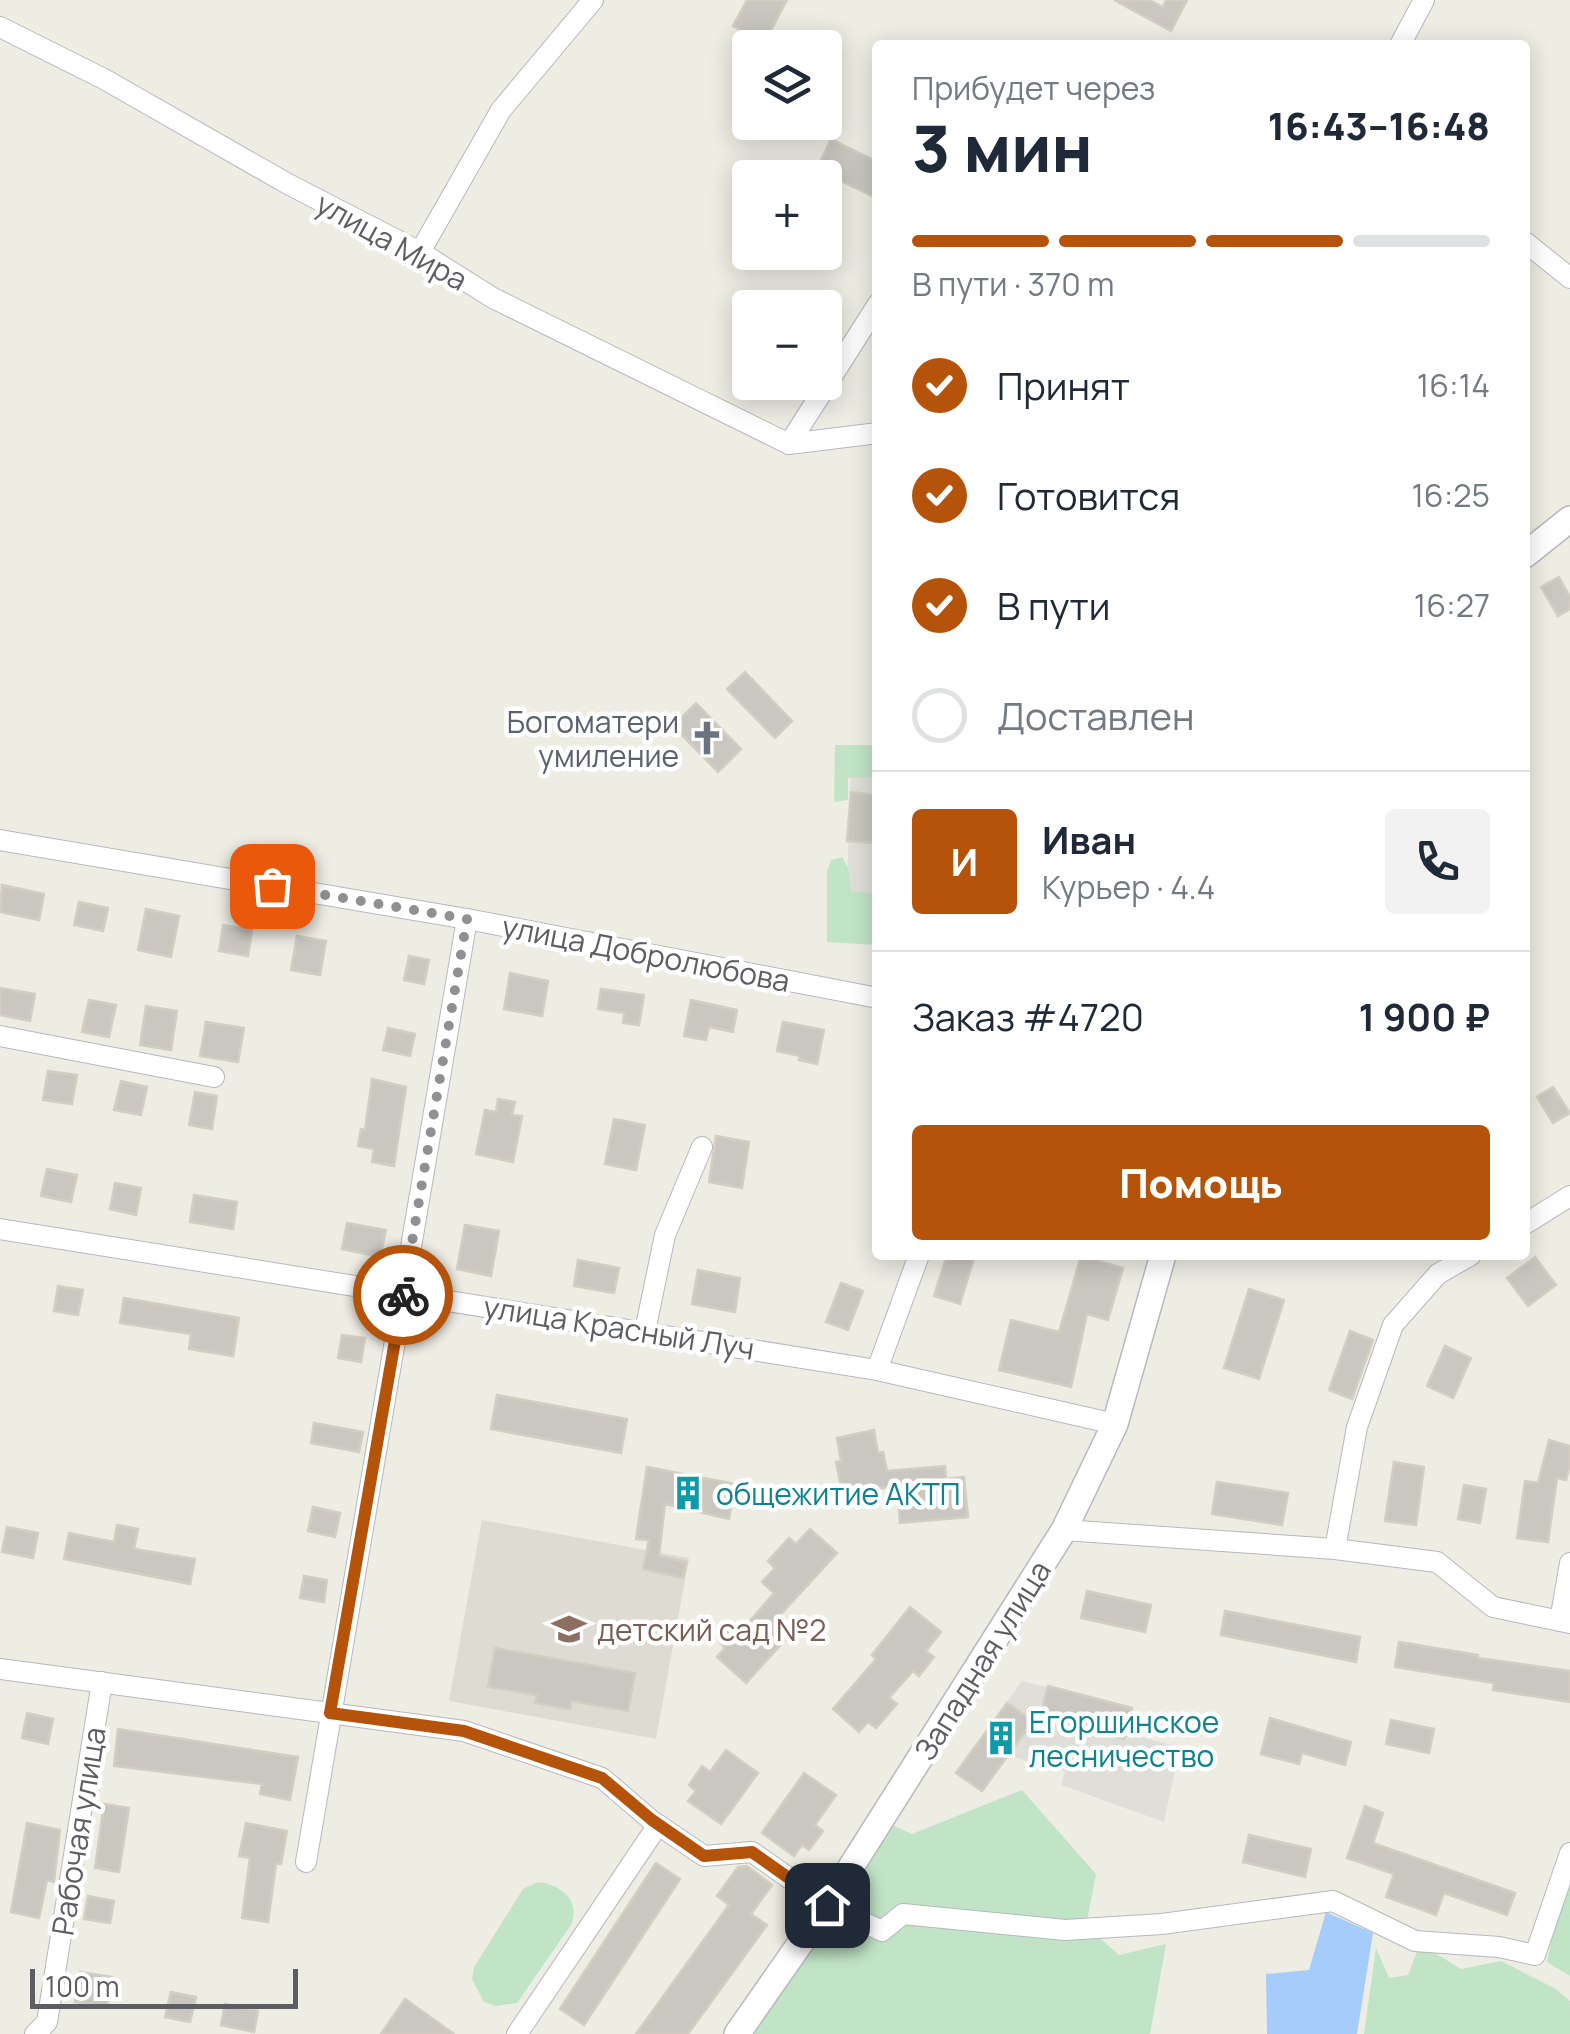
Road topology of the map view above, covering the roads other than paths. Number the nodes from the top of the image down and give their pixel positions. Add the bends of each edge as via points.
1 (593, 0) edge
2 (1424, 0) edge
3 (0, 27) edge
4 (1403, 40) edge
5 (1530, 246) edge
6 (420, 252) junction
7 (1570, 278) edge
8 (872, 313) edge
9 (872, 434) edge
10 (789, 444) junction
11 (1570, 519) edge
12 (1530, 550) edge
13 (0, 840) edge
14 (467, 919) junction
15 (872, 997) edge
16 (0, 1036) edge
17 (214, 1077) dead end
18 (702, 1147) dead end
19 (1570, 1196) edge
20 (1530, 1221) edge
21 (0, 1229) edge
22 (917, 1260) edge
23 (1162, 1260) edge
24 (1462, 1260) edge
25 (403, 1293) junction
26 (645, 1331) junction
27 (878, 1370) junction
28 (1116, 1424) junction
29 (1064, 1530) junction
30 (1336, 1550) junction
31 (1570, 1563) edge
32 (1565, 1622) edge
33 (0, 1669) edge
34 (102, 1682) junction
35 (330, 1713) junction
36 (658, 1825) junction
37 (1570, 1853) edge
38 (306, 1862) dead end
39 (827, 1905) junction
40 (35, 2034) edge
41 (516, 2034) edge
42 (737, 2034) edge

1 - 6 street via 501,110
2 - 4 street
3 - 6 street, улица Мира
5 - 7 street
6 - 10 street, улица Мира via 493,298
8 - 10 street
9 - 10 street
11 - 12 street
13 - 14 street, улица Добролюбова
14 - 15 street, улица Добролюбова
14 - 25 street
16 - 17 street
18 - 26 street via 665,1236
19 - 20 street
21 - 25 street, улица Красный Луч
22 - 27 street
23 - 28 street, Западная улица
24 - 30 street via 1438,1274 1393,1325 1357,1427
25 - 26 street, улица Красный Луч
25 - 35 street
26 - 27 street, улица Красный Луч
27 - 28 street, улица Красный Луч
28 - 29 street, Западная улица
29 - 30 street
29 - 39 street, Западная улица
30 - 32 street via 1437,1562 1494,1607
31 - 32 street
33 - 34 street
34 - 35 street
34 - 40 street, Рабочая улица via 47,2022
35 - 36 street via 464,1731 602,1778
35 - 38 street
36 - 39 street via 704,1856 752,1852
36 - 41 street
37 - 39 street via 1535,1955 1415,1940 1333,1901 1065,1930 903,1914 882,1930
39 - 42 street, Западная улица

